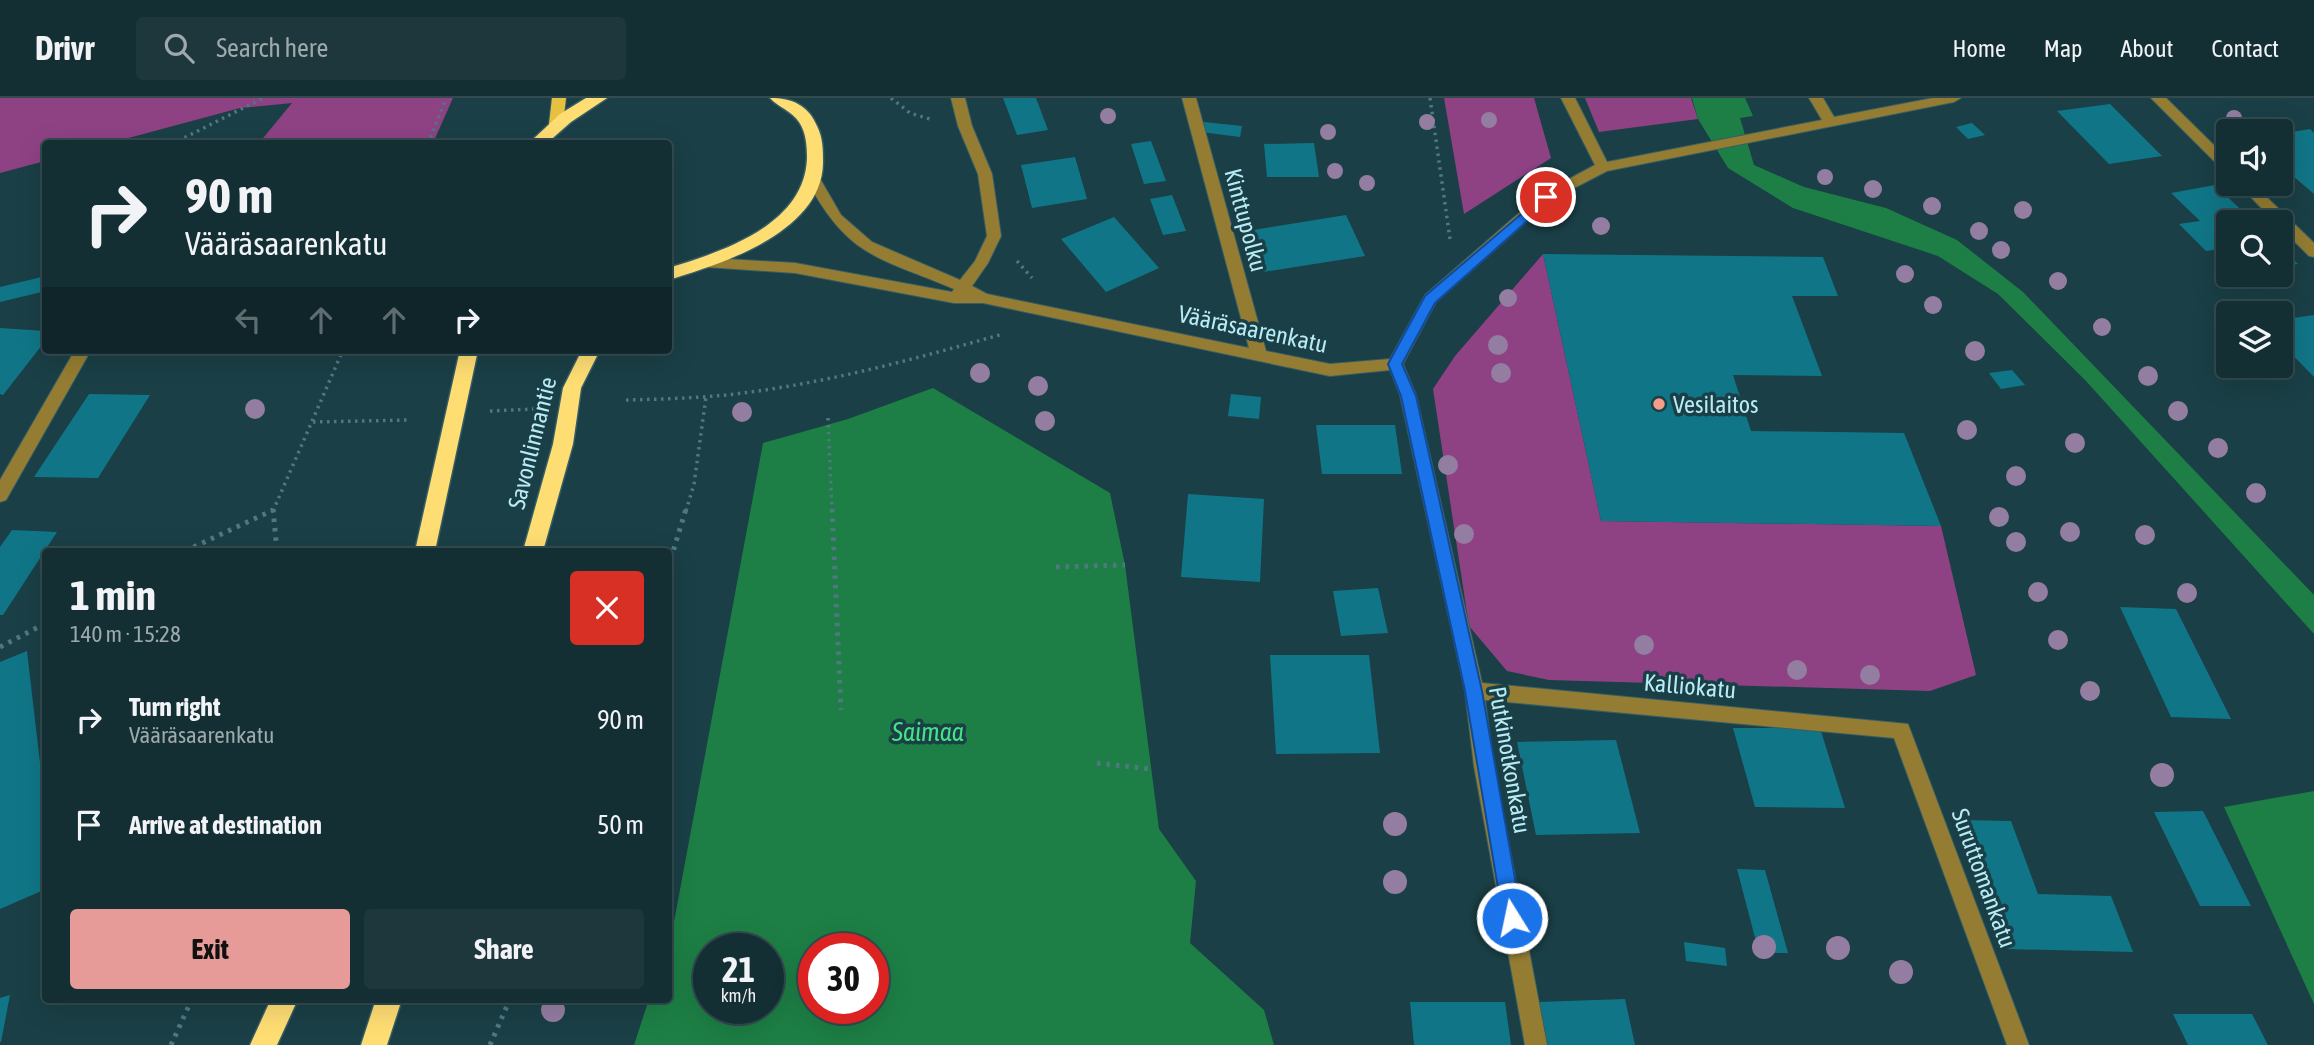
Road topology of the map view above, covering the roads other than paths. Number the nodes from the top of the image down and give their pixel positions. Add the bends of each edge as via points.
1 (559, 98) edge
2 (599, 98) edge
3 (778, 98) edge
4 (958, 98) edge
5 (1189, 98) edge
6 (1569, 98) edge
7 (1816, 98) edge
8 (1954, 98) edge
9 (2158, 98) edge
10 (804, 105) edge
11 (1831, 123) junction
12 (556, 124) junction
13 (540, 140) edge
14 (2216, 155) edge
15 (1602, 167) junction
16 (814, 180) junction
17 (2257, 196) edge
18 (2314, 252) edge
19 (711, 263) junction
20 (672, 273) edge
21 (965, 286) junction
22 (954, 298) junction
23 (984, 298) junction
24 (81, 354) edge
25 (468, 354) edge
26 (589, 354) edge
27 (1259, 355) junction
28 (1395, 364) junction
29 (0, 495) edge
30 (426, 548) edge
31 (534, 548) edge
32 (1474, 691) junction
33 (1901, 730) joint
34 (283, 1003) edge
35 (389, 1003) edge
36 (263, 1045) edge
37 (374, 1045) edge
38 (1535, 1045) edge
39 (2018, 1045) edge

1 - 12 main road
2 - 12 highway
3 - 10 highway
4 - 21 street via 985,174 994,236
5 - 27 street, Kinttupolku
6 - 15 street
7 - 11 street
8 - 11 street
9 - 14 street
10 - 16 highway via 817,157
11 - 15 street
12 - 13 highway
15 - 28 street via 1546,197 1430,299
16 - 19 highway via 800,204 781,223
16 - 21 street via 851,234 876,251
17 - 18 street
19 - 20 highway
19 - 22 street via 795,268
21 - 22 street
21 - 23 street
22 - 23 street
23 - 27 street, Vääräsaarenkatu
24 - 29 street
25 - 30 highway
26 - 31 highway, Savonlinnantie via 572,388
27 - 28 street, Vääräsaarenkatu via 1330,370
28 - 32 street, Putkinotkonkatu via 1408,396
32 - 33 street, Kalliokatu
32 - 38 street, Putkinotkonkatu
33 - 39 street, Suruttomankatu
34 - 36 highway
35 - 37 highway

